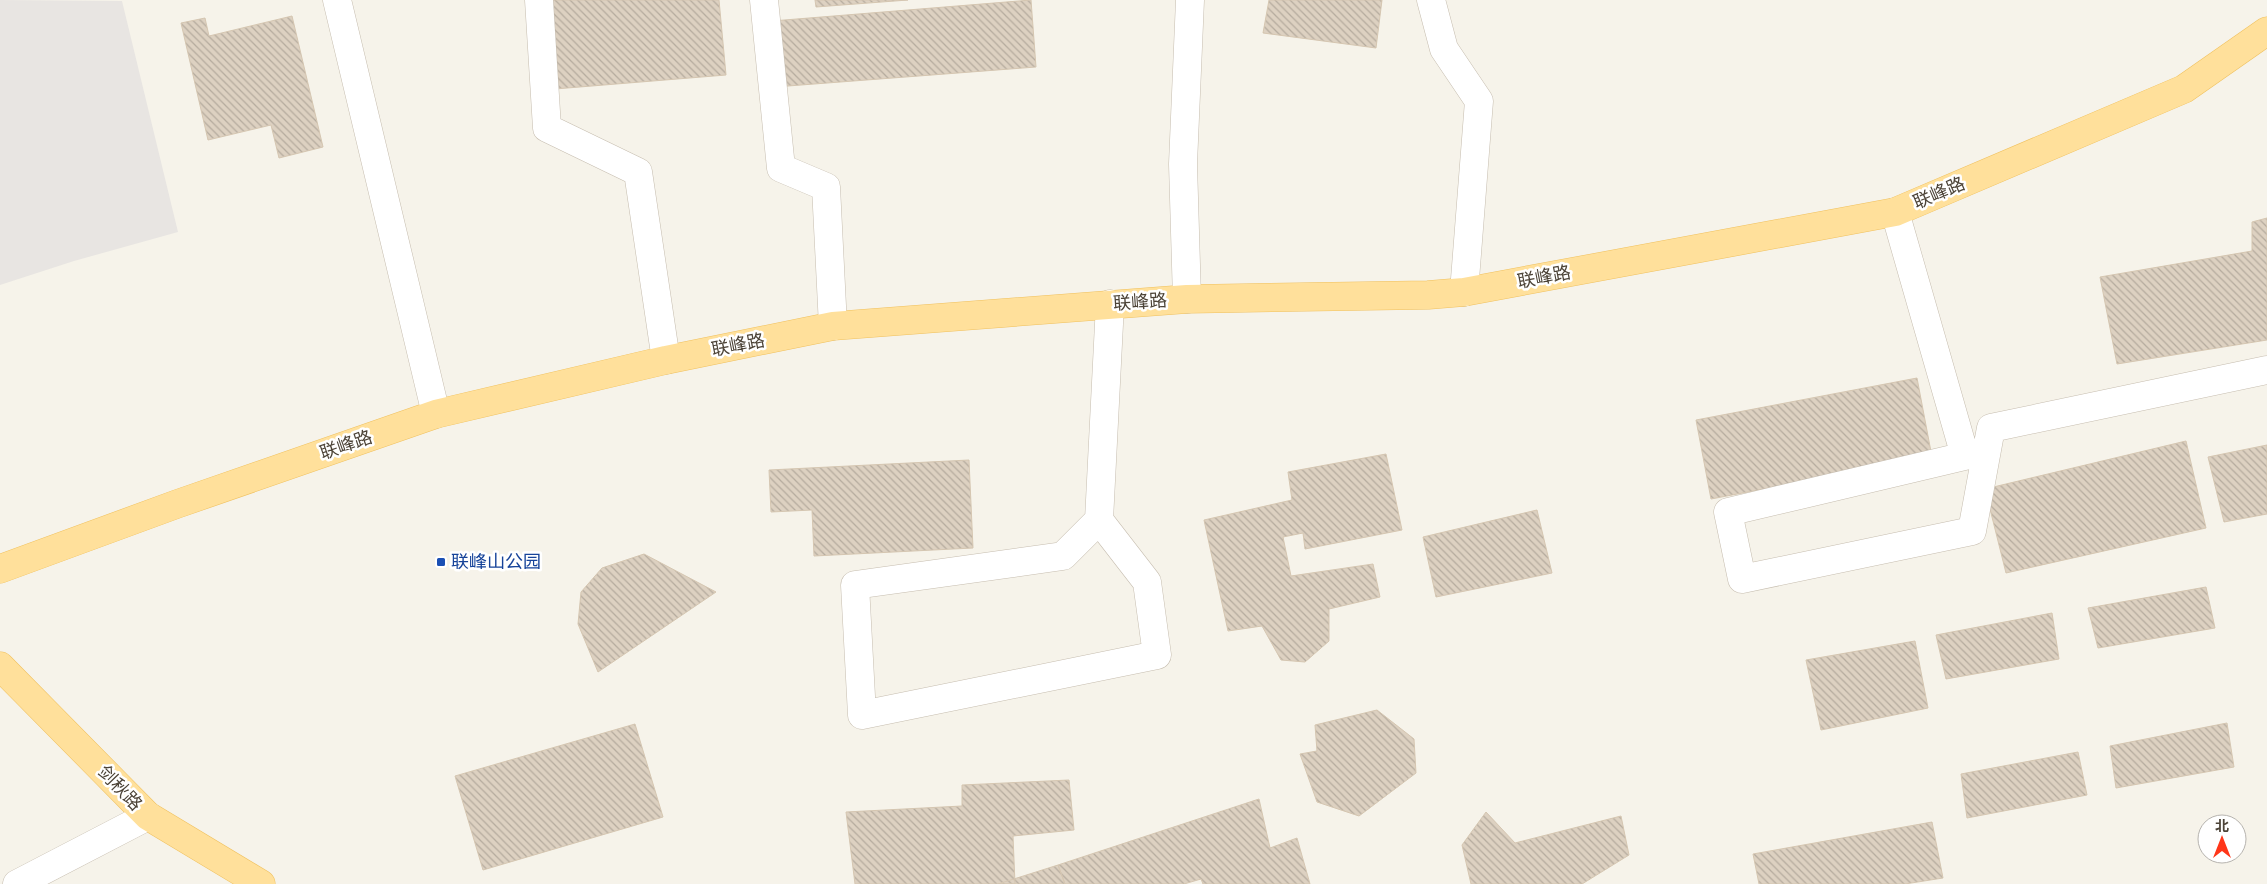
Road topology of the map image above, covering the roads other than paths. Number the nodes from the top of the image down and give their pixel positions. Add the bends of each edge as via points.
1 (337, 0) edge
2 (539, 0) edge
3 (764, 0) edge
4 (1190, 0) edge
5 (1431, 0) edge
6 (2267, 31) edge
7 (1895, 212) junction
8 (1464, 292) junction
9 (1187, 299) junction
10 (1110, 304) junction
11 (833, 326) junction
12 (666, 360) junction
13 (2267, 370) edge
14 (436, 414) junction
15 (1099, 520) junction
16 (0, 570) edge
17 (0, 666) edge
18 (148, 816) junction
19 (17, 884) edge
20 (261, 884) edge

1 - 14 street
2 - 12 street via 547,128 638,172
3 - 11 street via 780,168 826,187
4 - 9 street via 1183,164
5 - 8 street via 1444,49 1479,101
6 - 7 main road, 联峰路 via 2184,89
7 - 8 main road, 联峰路
7 - 13 street via 1965,456 1728,512 1742,579 1972,531 1991,428
8 - 9 main road, 联峰路
9 - 10 main road, 联峰路
10 - 11 main road, 联峰路
10 - 15 street
11 - 12 main road, 联峰路
12 - 14 main road, 联峰路
14 - 16 main road, 联峰路 via 177,504
15 - 15 street via 1147,582 1157,655 862,715 855,584 1063,556
17 - 18 main road, 剑秋路
18 - 19 street
18 - 20 main road, 剑秋路

